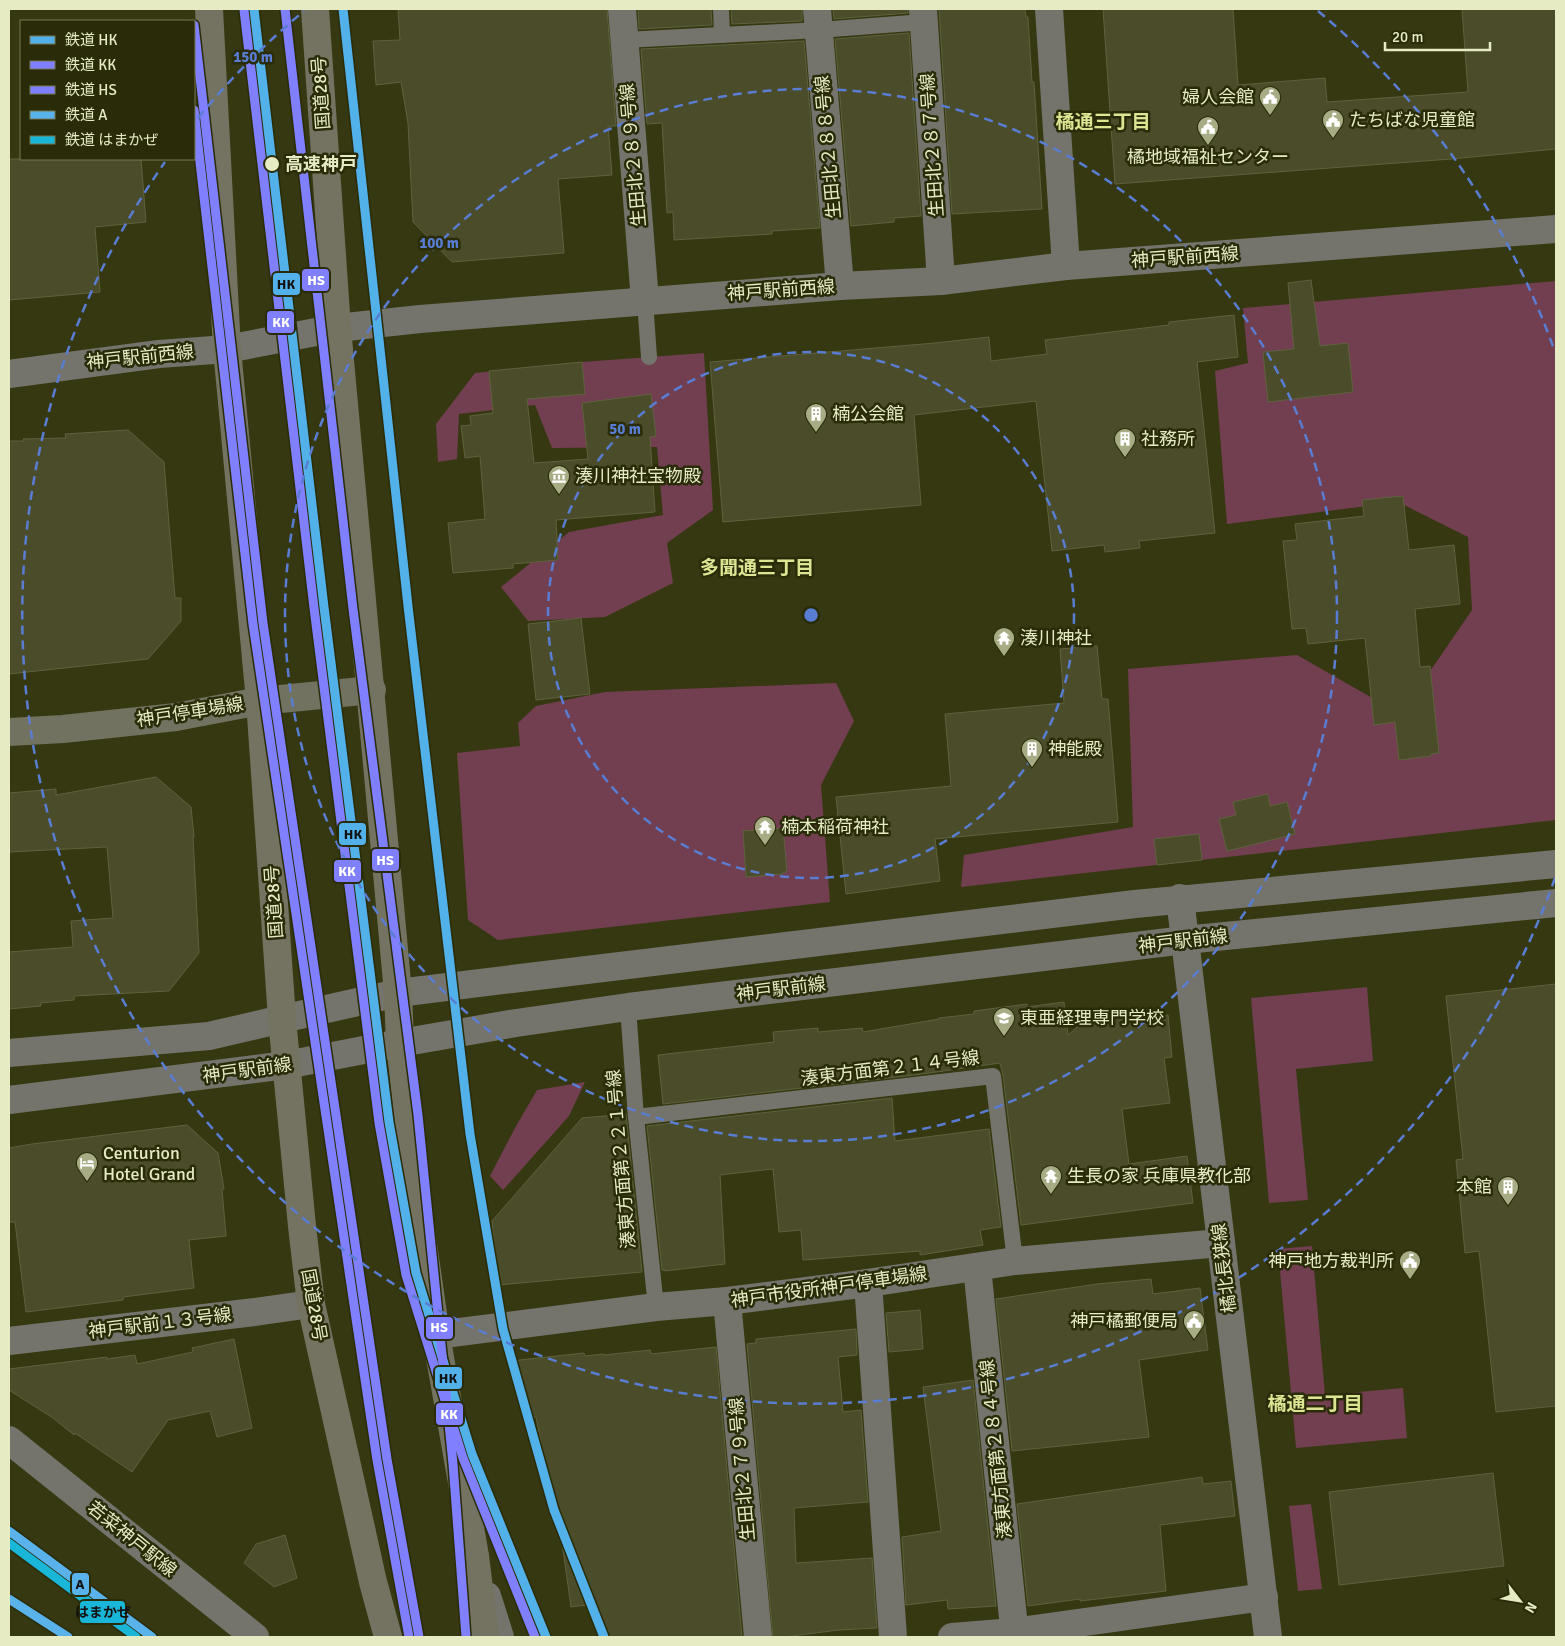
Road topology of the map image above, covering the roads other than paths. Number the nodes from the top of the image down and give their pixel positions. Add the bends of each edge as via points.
1 (209, 9) edge
2 (315, 9) edge
3 (622, 9) edge
4 (721, 9) edge
5 (1049, 9) edge
6 (924, 15) edge
7 (818, 19) edge
8 (722, 35) junction
9 (624, 40) junction
10 (1556, 229) edge
11 (1066, 266) junction
12 (941, 281) junction
13 (840, 286) junction
14 (645, 301) junction
15 (337, 328) junction
16 (227, 349) junction
17 (649, 357) dead end
18 (9, 374) edge
19 (372, 690) junction
20 (260, 701) junction
21 (9, 732) edge
22 (1556, 864) edge
23 (1180, 898) junction
24 (1556, 903) edge
25 (1185, 940) junction
26 (398, 993) junction
27 (628, 1007) junction
28 (282, 1019) junction
29 (400, 1043) junction
30 (9, 1053) edge
31 (286, 1065) junction
32 (9, 1100) edge
33 (636, 1117) junction
34 (1221, 1243) junction
35 (1015, 1261) junction
36 (977, 1267) junction
37 (868, 1283) junction
38 (727, 1301) junction
39 (311, 1304) junction
40 (656, 1307) junction
41 (436, 1335) junction
42 (9, 1341) edge
43 (9, 1440) edge
44 (475, 1556) junction
45 (1264, 1597) junction
46 (1014, 1634) edge
47 (255, 1637) edge
48 (388, 1637) edge
49 (485, 1637) edge
50 (500, 1637) edge
51 (758, 1637) edge
52 (893, 1637) edge
53 (952, 1637) edge
54 (1268, 1637) edge

1 - 16 highway, 国道28号
2 - 15 highway, 国道28号
3 - 9 street, 生田北２８９号線
4 - 8 lane
5 - 11 street
6 - 7 lane
6 - 12 street, 生田北２８７号線
7 - 8 lane
7 - 13 street, 生田北２８８号線
8 - 9 lane
9 - 14 street, 生田北２８９号線
10 - 11 street, 神戸駅前西線
11 - 12 street, 神戸駅前西線
12 - 13 street, 神戸駅前西線
13 - 14 street, 神戸駅前西線
14 - 15 street, 神戸駅前西線
14 - 17 lane
15 - 16 street, 神戸駅前西線
15 - 19 highway, 国道28号
16 - 18 street, 神戸駅前西線 via 159,354
16 - 20 highway, 国道28号
19 - 20 main road, 神戸停車場線
19 - 26 highway, 国道28号
20 - 21 main road, 神戸停車場線 via 176,716
20 - 28 highway, 国道28号
22 - 23 street
23 - 25 street, 橘北長狭線
23 - 26 street
24 - 25 street, 神戸駅前線
25 - 27 street, 神戸駅前線
25 - 34 street, 橘北長狭線
26 - 28 street
26 - 29 highway, 国道28号
27 - 29 street, 神戸駅前線
27 - 33 lane, 湊東方面第２２１号線
28 - 30 street via 208,1036
28 - 31 highway, 国道28号
29 - 31 street, 神戸駅前線
29 - 41 highway, 国道28号
31 - 32 street, 神戸駅前線
31 - 39 highway, 国道28号
33 - 35 lane, 湊東方面第２１４号線 via 993,1076
33 - 40 lane, 湊東方面第２２１号線
34 - 35 street, 神戸市役所神戸停車場線
34 - 45 street, 橘北長狭線
35 - 36 street, 神戸市役所神戸停車場線
36 - 37 street, 神戸市役所神戸停車場線
36 - 46 street, 湊東方面第２８４号線
37 - 38 street, 神戸市役所神戸停車場線
37 - 52 street
38 - 40 street, 神戸市役所神戸停車場線
38 - 51 street, 生田北２７９号線
39 - 42 street, 神戸駅前１３号線
39 - 48 highway, 国道28号
40 - 41 street, 神戸市役所神戸停車場線
41 - 44 highway, 国道28号
43 - 47 street, 若菜神戸駅線
44 - 49 highway, 国道28号
44 - 50 street
45 - 46 street
45 - 54 street, 橘北長狭線
46 - 53 street

